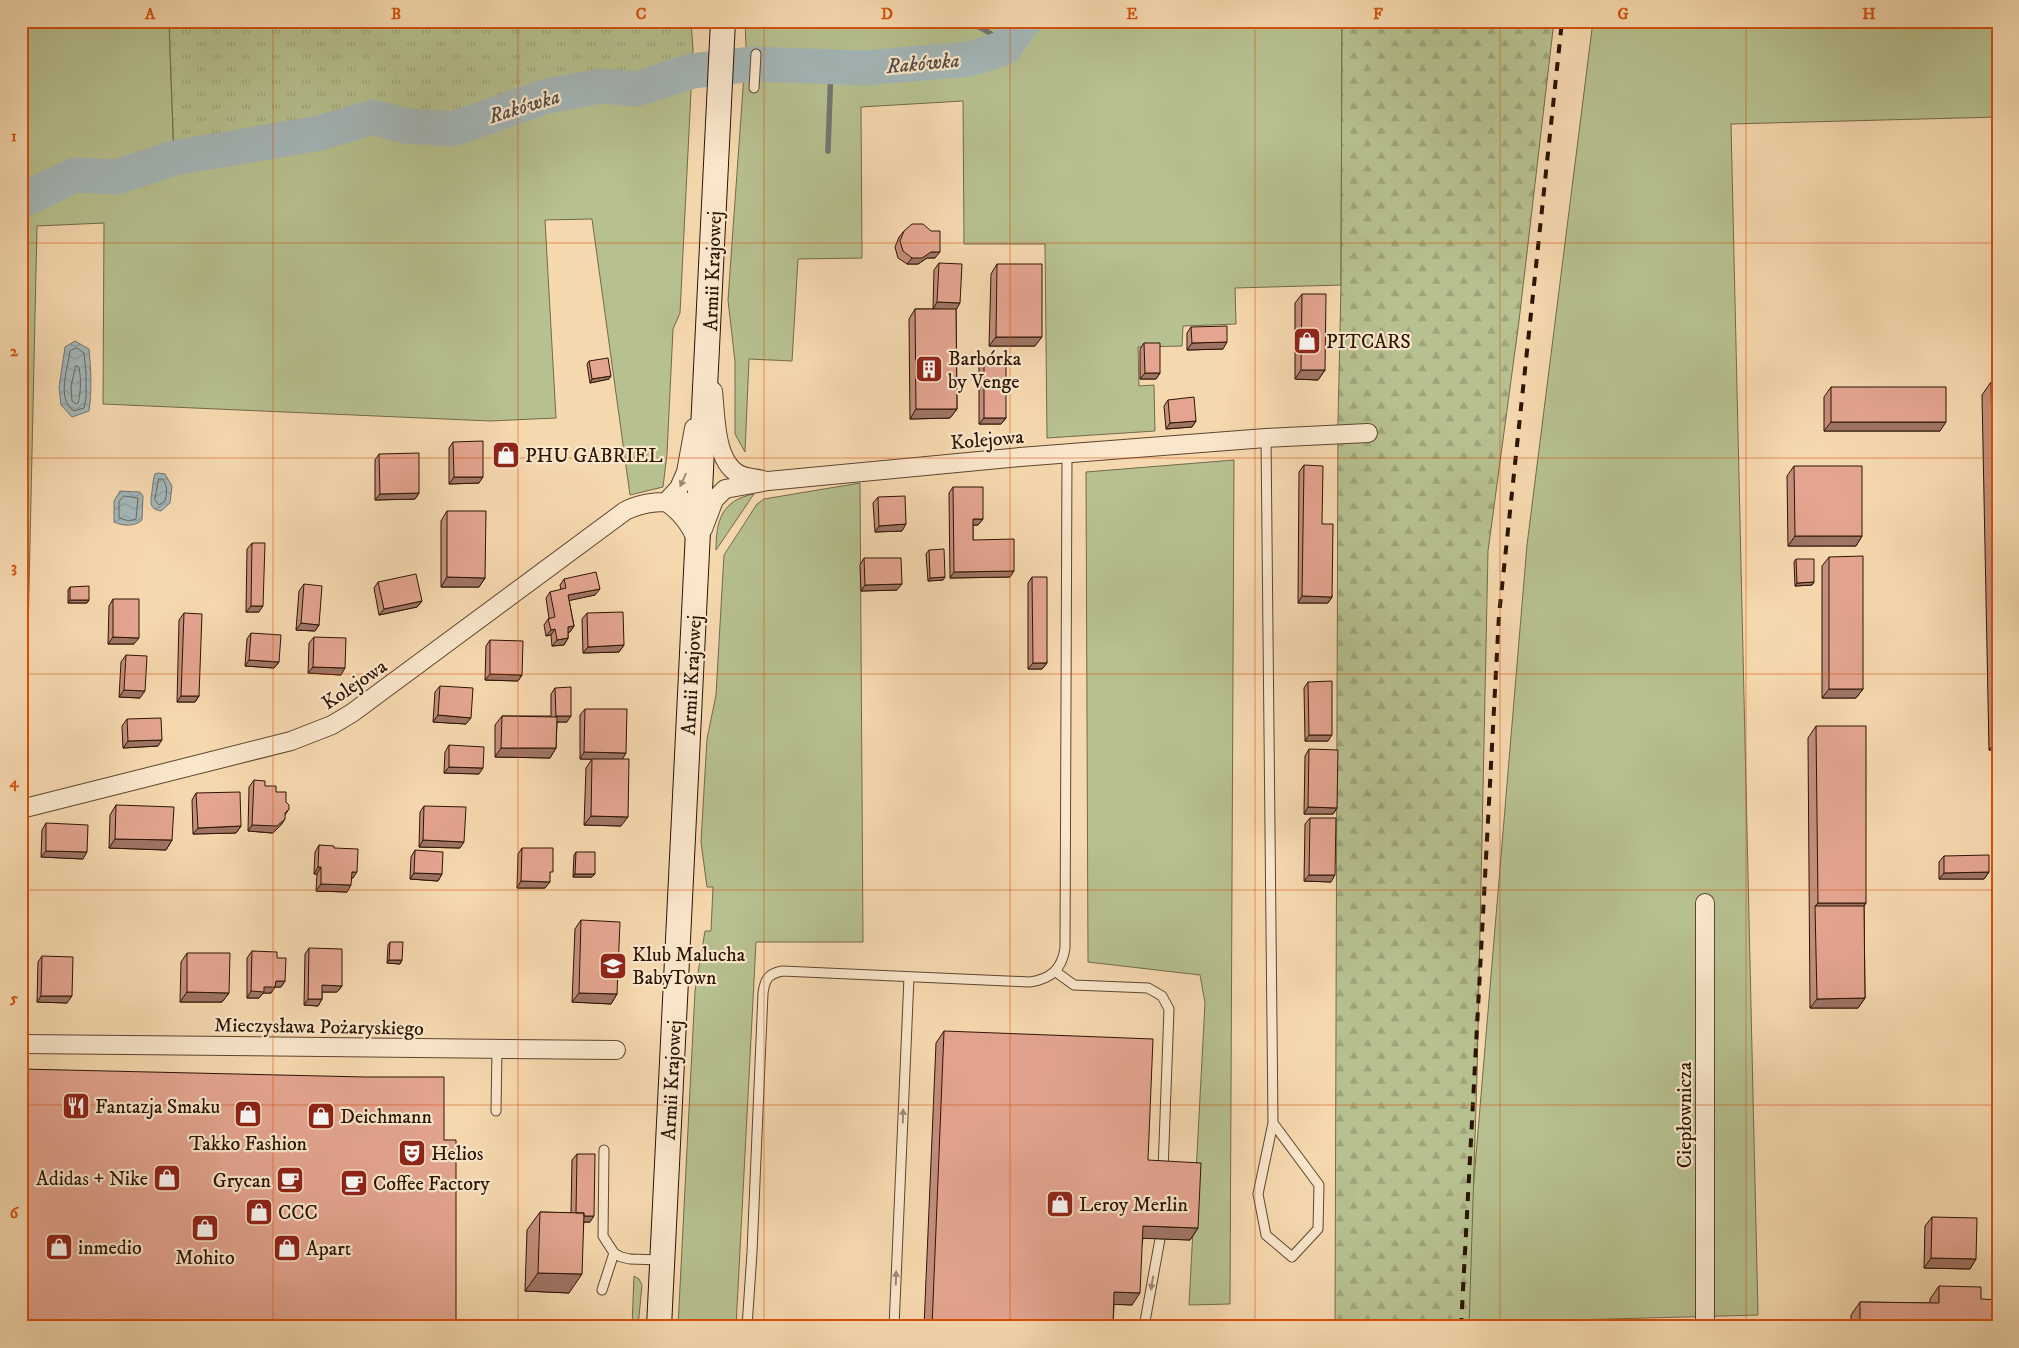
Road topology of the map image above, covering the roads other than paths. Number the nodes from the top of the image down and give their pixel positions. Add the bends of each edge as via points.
1 (723, 22) edge
2 (756, 54) dead end
3 (754, 88) dead end
4 (708, 346) junction
5 (1368, 433) dead end
6 (1266, 438) junction
7 (1067, 454) junction
8 (768, 481) junction
9 (666, 502) junction
10 (699, 502) junction
11 (697, 543) junction
12 (21, 809) edge
13 (1705, 903) dead end
14 (1056, 972) junction
15 (908, 977) junction
16 (21, 1044) edge
17 (497, 1049) junction
18 (616, 1050) dead end
19 (496, 1111) dead end
20 (1273, 1123) junction
21 (604, 1150) dead end
22 (1163, 1174) edge
23 (1160, 1239) edge
24 (614, 1253) junction
25 (662, 1260) junction
26 (602, 1290) dead end
27 (659, 1327) edge
28 (748, 1327) edge
29 (894, 1327) edge
30 (1144, 1327) edge
31 (1705, 1327) edge

1 - 4 street, Armii Krajowej
2 - 3 lane
4 - 8 street via 719,443 725,459 742,475
4 -> 9 street via 686,472 680,488
4 - 10 street, Armii Krajowej
5 - 6 street, Kolejowa
6 - 7 street, Kolejowa
6 - 20 lane
7 - 8 street, Kolejowa
7 - 14 lane via 1065,948 1064,960
8 - 11 street, Kolejowa via 726,489 714,500
9 - 10 street, Kolejowa
9 - 11 street via 685,519
9 - 12 street, Kolejowa via 638,505 625,511 476,623 332,725 291,741
10 - 11 street, Armii Krajowej
11 - 25 street, Armii Krajowej
13 - 31 street, Ciepłownicza
14 - 15 lane via 1045,979 1030,982
14 - 22 lane via 1074,985 1148,988 1162,996 1166,1003 1169,1009
15 - 28 lane via 782,971 772,973 765,980
29 -> 15 lane
16 - 17 street, Mieczysława Pożaryskiego
17 - 18 street, Mieczysława Pożaryskiego
17 - 19 lane
20 - 20 lane via 1258,1194 1266,1235 1292,1257 1318,1229 1319,1185
21 - 24 lane via 603,1236
23 -> 30 lane
24 - 25 lane via 630,1259
24 - 26 lane
25 - 27 street, Armii Krajowej

